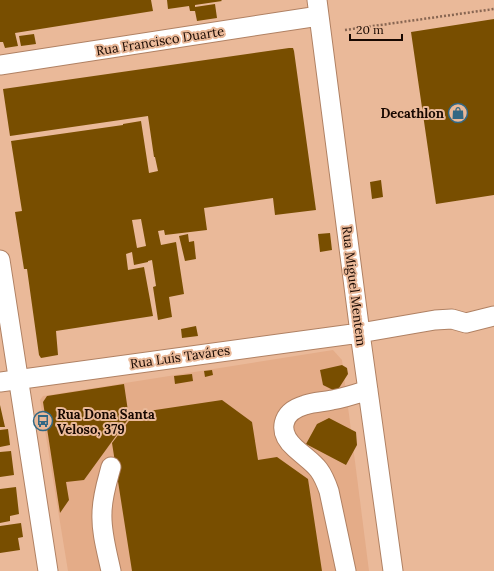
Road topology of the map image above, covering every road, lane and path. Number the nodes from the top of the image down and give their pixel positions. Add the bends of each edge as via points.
1 (318, 8) edge
2 (494, 9) edge
3 (345, 30) dead end
4 (0, 65) edge
5 (0, 260) edge
6 (494, 316) edge
7 (360, 333) junction
8 (9, 381) edge
9 (368, 390) junction
10 (111, 467) dead end
11 (48, 571) edge
12 (111, 571) edge
13 (346, 571) edge
14 (393, 571) edge

1 - 4 street, Rua Francisco Duarte
1 - 7 street, Rua Miguel Mentem
2 - 3 path
5 - 8 street
6 - 7 street, Rua Luís Taváres via 466,323 452,319 435,320
7 - 8 street, Rua Luís Taváres
7 - 9 street, Rua Miguel Mentem
8 - 11 street
9 - 13 street via 305,405 295,409 283,424 288,440 311,460 324,478
9 - 14 street, Rua Miguel Mentem
10 - 12 street via 102,514 105,547

